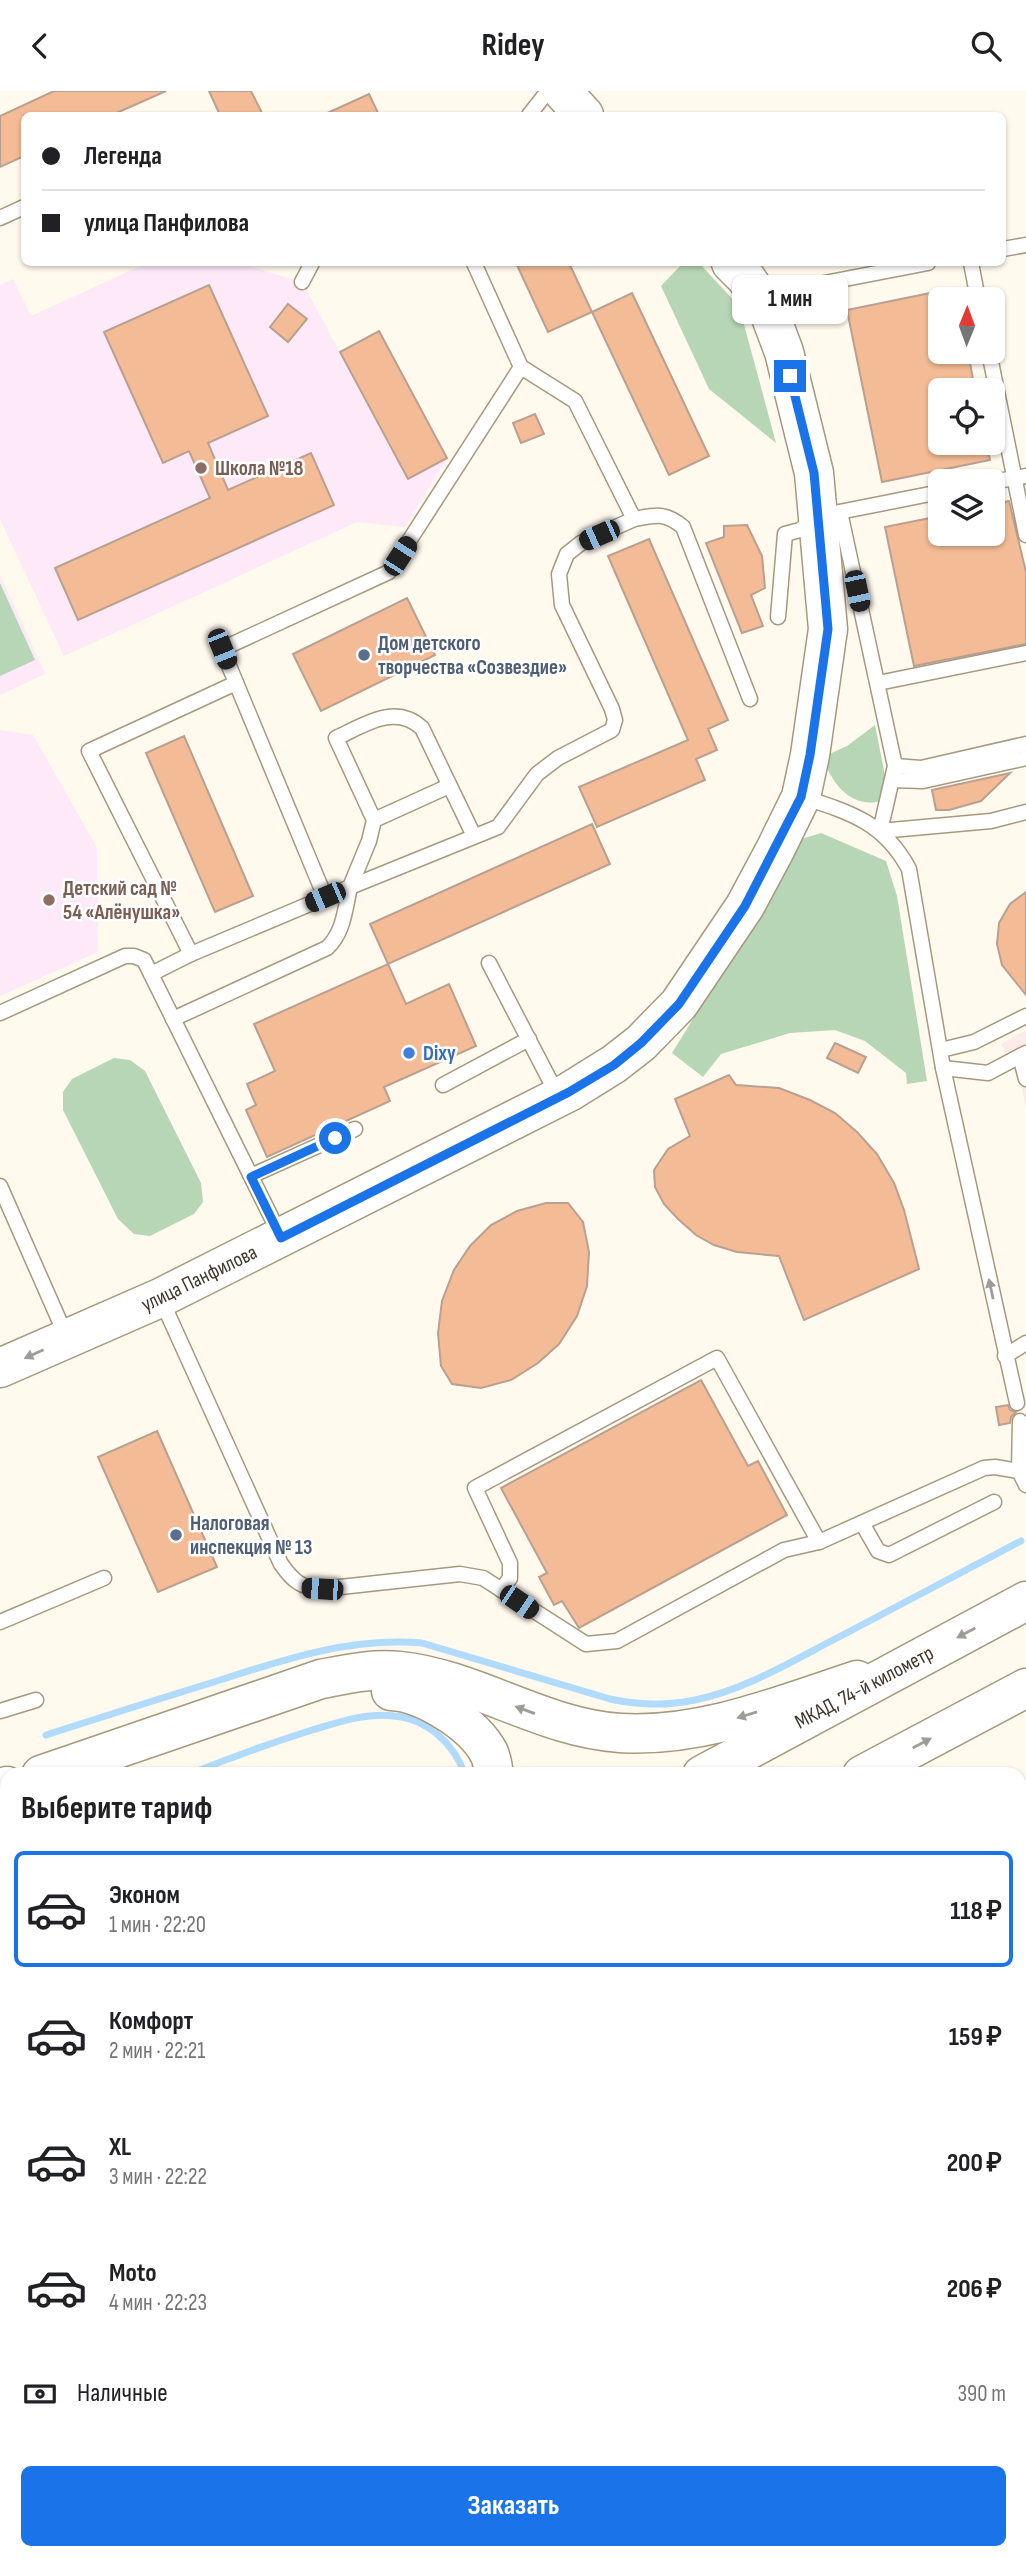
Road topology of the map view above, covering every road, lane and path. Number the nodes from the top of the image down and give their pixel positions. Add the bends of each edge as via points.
1 (548, 91) edge
2 (562, 91) edge
3 (531, 112) edge
4 (581, 112) edge
5 (21, 208) edge
6 (0, 218) edge
7 (1026, 245) edge
8 (1006, 248) edge
9 (310, 266) edge
10 (475, 266) edge
11 (734, 266) edge
12 (912, 266) edge
13 (972, 266) edge
14 (302, 282) dead end
15 (976, 287) edge
16 (769, 312) junction
17 (992, 364) edge
18 (521, 367) junction
19 (1020, 477) edge
20 (928, 494) edge
21 (829, 514) junction
22 (635, 519) junction
23 (1026, 534) edge
24 (778, 617) dead end
25 (1026, 653) edge
26 (236, 683) junction
27 (878, 683) junction
28 (751, 699) dead end
29 (1026, 744) edge
30 (1026, 758) edge
31 (894, 773) junction
32 (449, 786) junction
33 (801, 797) junction
34 (1026, 812) edge
35 (374, 820) junction
36 (880, 831) junction
37 (474, 836) junction
38 (350, 887) junction
39 (325, 897) junction
40 (191, 954) junction
41 (489, 963) dead end
42 (151, 974) junction
43 (0, 1013) edge
44 (1026, 1016) edge
45 (173, 1019) junction
46 (529, 1039) junction
47 (941, 1050) junction
48 (1023, 1054) edge
49 (943, 1068) junction
50 (1026, 1079) edge
51 (443, 1086) dead end
52 (558, 1097) junction
53 (355, 1129) dead end
54 (251, 1177) junction
55 (0, 1186) edge
56 (281, 1238) junction
57 (160, 1298) junction
58 (68, 1339) junction
59 (1026, 1343) edge
60 (1005, 1356) junction
61 (0, 1368) edge
62 (1017, 1403) dead end
63 (1020, 1421) dead end
64 (1019, 1471) junction
65 (1026, 1485) edge
66 (994, 1502) dead end
67 (862, 1523) junction
68 (819, 1542) junction
69 (104, 1578) dead end
70 (501, 1590) junction
71 (1023, 1599) edge
72 (0, 1622) edge
73 (906, 1664) junction
74 (1026, 1688) edge
75 (36, 1700) dead end
76 (0, 1711) edge
77 (64, 1767) edge
78 (116, 1767) edge
79 (492, 1767) edge
80 (717, 1767) edge
81 (877, 1767) edge

1 - 3 lane
2 - 4 main road
5 - 6 lane
7 - 8 lane
9 - 14 lane
10 - 18 lane
11 - 16 main road, улица Панфилова
12 - 16 lane via 814,285
13 - 15 lane
16 - 21 main road, улица Панфилова
17 - 19 lane
18 - 22 lane via 575,401
18 - 26 lane via 389,572 222,649
19 - 23 lane
20 - 21 lane
21 - 24 lane via 785,534
21 - 27 lane
21 - 33 main road, улица Панфилова via 828,629
22 - 28 lane via 670,517 683,527
22 - 37 lane via 581,543 567,554 559,574 562,605 612,709 612,730 546,767 498,827
25 - 27 lane
26 - 39 lane
26 - 40 lane via 89,751
27 - 31 lane
29 - 31 lane
30 - 31 lane via 923,781
31 - 36 lane
32 - 35 lane
32 - 35 lane via 422,728 413,719 384,716 336,738
32 - 37 lane
33 - 36 lane
33 - 52 main road, улица Панфилова via 745,906 679,1004 614,1065
34 - 36 lane via 991,821
35 - 38 lane
36 - 47 lane via 909,869
37 - 38 lane
38 - 39 lane
38 - 45 lane via 341,927 327,948
39 - 40 lane
40 - 42 lane
41 - 46 lane
42 - 43 lane via 144,960 125,956
42 - 45 lane
44 - 47 lane via 974,1042
45 - 54 lane
46 - 51 lane
46 - 52 lane
47 - 49 lane
48 - 49 lane via 988,1073
48 - 50 lane
60 -> 49 lane
52 - 56 main road, улица Панфилова
53 - 54 lane
54 - 56 lane
55 - 58 lane
56 - 57 main road, улица Панфилова
57 - 58 main road, улица Панфилова
57 - 70 lane via 281,1564 293,1580 305,1588 322,1589 460,1574 483,1578
58 -> 61 main road, улица Панфилова
59 - 60 lane
60 - 62 lane
63 - 64 lane
64 - 65 lane
64 - 67 lane via 984,1468
66 - 67 lane via 889,1555 878,1551
67 - 68 lane
68 - 70 lane via 785,1550 617,1641 603,1644 586,1644 572,1637
68 - 70 lane via 717,1358 475,1488 510,1563 510,1578
69 - 72 lane
71 -> 73 main road, МКАД, 74-й километр
73 -> 77 main road via 727,1721 665,1732 619,1733 532,1713 438,1678 364,1671 321,1679
73 - 80 main road, МКАД, 74-й километр
81 -> 74 main road
75 - 76 lane
78 - 79 main road via 365,1690 398,1691 453,1715 488,1752

